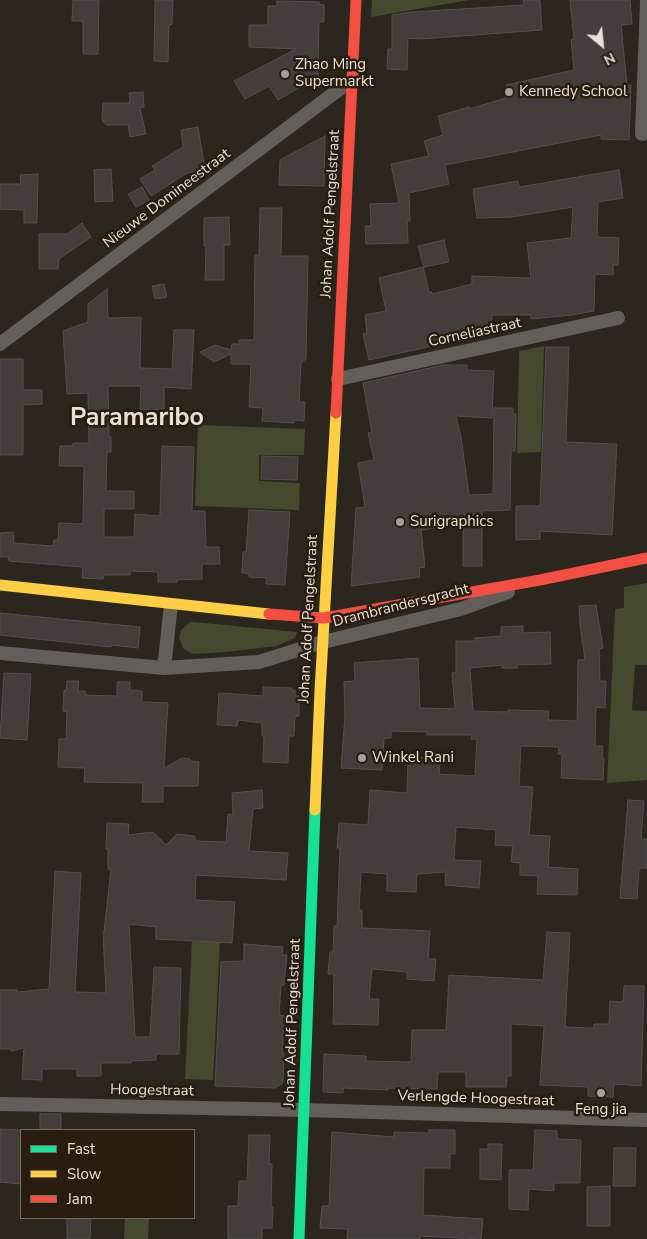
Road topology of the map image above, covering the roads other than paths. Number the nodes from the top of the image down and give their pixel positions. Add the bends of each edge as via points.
1 (356, 0) edge
2 (647, 2) edge
3 (353, 80) junction
4 (642, 134) dead end
5 (618, 318) dead end
6 (0, 344) edge
7 (338, 379) junction
8 (647, 558) edge
9 (540, 580) junction
10 (0, 585) edge
11 (171, 605) junction
12 (324, 618) junction
13 (323, 642) junction
14 (0, 653) edge
15 (164, 668) junction
16 (0, 1104) edge
17 (304, 1110) junction
18 (647, 1120) edge
19 (299, 1239) edge

1 - 3 main road, Johan Adolf Pengelstraat
2 - 4 street
3 - 6 street, Nieuwe Domineestraat
3 - 7 main road, Johan Adolf Pengelstraat
5 - 7 street, Corneliastraat
7 - 12 main road, Johan Adolf Pengelstraat
8 - 9 main road, Drambrandersgracht
9 - 12 main road, Drambrandersgracht
9 - 13 street, Drambrandersgracht via 461,610
10 - 11 main road, Drambrandersgracht
11 - 12 main road, Drambrandersgracht
11 - 15 street
12 - 13 main road, Johan Adolf Pengelstraat
13 - 15 street, Drambrandersgracht via 259,662
13 - 17 main road, Johan Adolf Pengelstraat
14 - 15 street, Drambrandersgracht
16 - 17 street, Hoogestraat
17 - 18 street, Verlengde Hoogestraat
17 - 19 main road, Johan Adolf Pengelstraat

